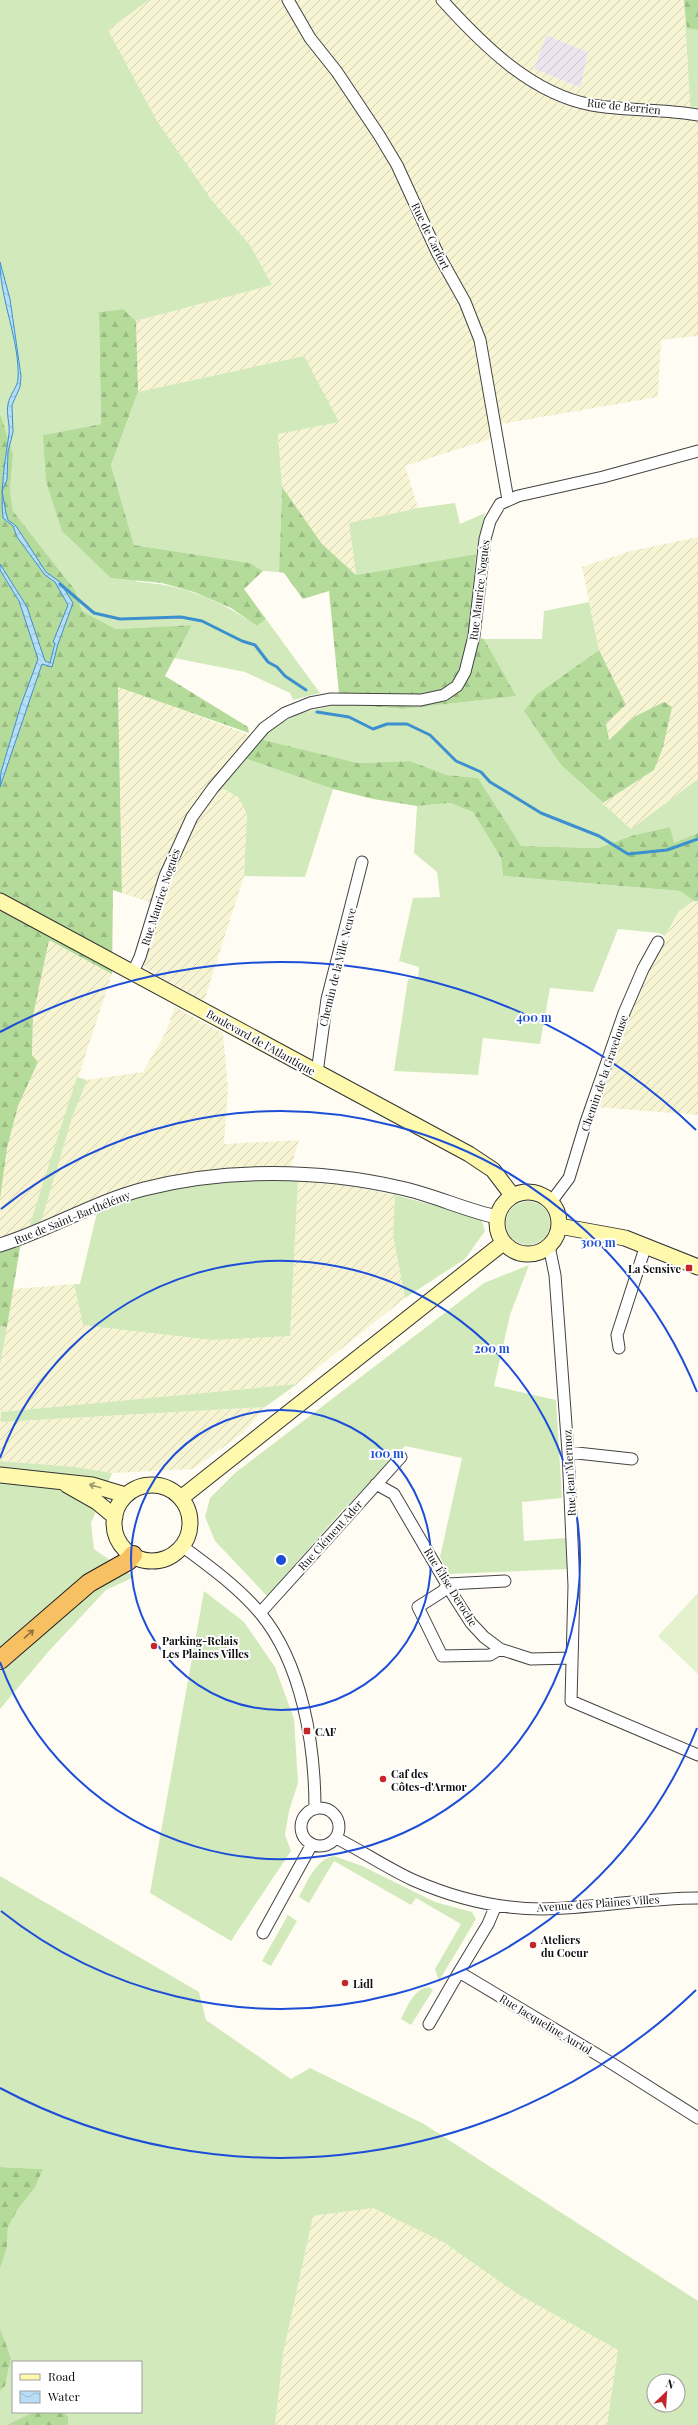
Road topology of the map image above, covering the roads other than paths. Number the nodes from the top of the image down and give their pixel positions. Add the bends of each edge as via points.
1 (288, 0) edge
2 (442, 0) edge
3 (698, 115) edge
4 (698, 451) edge
5 (508, 500) junction
6 (362, 862) dead end
7 (0, 901) edge
8 (658, 942) dead end
9 (133, 972) junction
10 (317, 1073) junction
11 (512, 1195) junction
12 (551, 1202) junction
13 (497, 1217) junction
14 (559, 1226) junction
15 (503, 1243) junction
16 (0, 1245) edge
17 (549, 1246) junction
18 (646, 1246) junction
19 (698, 1267) edge
20 (619, 1348) dead end
21 (568, 1452) junction
22 (401, 1457) dead end
23 (632, 1459) dead end
24 (0, 1475) edge
25 (63, 1482) junction
26 (376, 1484) junction
27 (125, 1495) junction
28 (181, 1498) junction
29 (115, 1517) junction
30 (182, 1546) junction
31 (133, 1555) junction
32 (505, 1581) dead end
33 (448, 1584) junction
34 (260, 1613) junction
35 (500, 1649) junction
36 (572, 1658) junction
37 (0, 1660) edge
38 (698, 1755) edge
39 (315, 1809) junction
40 (336, 1838) junction
41 (312, 1844) junction
42 (698, 1898) edge
43 (496, 1905) junction
44 (263, 1933) dead end
45 (459, 1972) junction
46 (429, 2024) dead end
47 (698, 2118) edge

1 - 5 street, Rue de Carfort via 310,38 337,72 379,134 397,165 437,252 465,302 480,340
2 - 3 street, Rue de Berrien via 510,66 563,96 592,105 677,111
4 - 5 street
5 - 9 street, Rue Maurice Noguès via 500,504 490,521 482,558 474,636 465,672 457,686 444,695 420,700 331,699 310,703 285,713 264,728 213,788 186,828 165,876
6 - 10 street, Chemin de la Ville Neuve via 327,999
7 - 9 main road, Boulevard de l'Atlantique
8 - 12 street, Chemin de la Gravelouse via 624,1013 586,1122 570,1178
9 - 10 main road, Boulevard de l'Atlantique
10 - 11 main road, Boulevard de l'Atlantique via 469,1154 492,1170
11 - 12 main road via 533,1192
11 - 13 main road via 500,1208
12 - 14 main road via 557,1213
13 - 15 main road via 499,1235
13 - 16 street, Rue de Saint-Barthélémy via 402,1188 342,1178 251,1175 185,1182 143,1190 98,1205 27,1237
14 - 17 main road
14 - 18 main road via 625,1238
15 - 17 main road via 520,1254 540,1252
15 - 28 main road
17 - 21 street, Rue Jean Mermoz via 555,1275
18 - 19 main road
18 - 20 street via 617,1335
21 - 23 street
21 - 36 street, Rue Jean Mermoz via 574,1586
22 - 26 street, Rue Clément Ader
24 - 25 main road
27 -> 25 main road via 92,1485
25 - 29 main road via 97,1502
26 - 33 street, Rue Élise Deroche via 394,1494
26 - 34 street, Rue Clément Ader
27 - 28 main road via 142,1486 153,1485 163,1486
27 - 29 main road
28 - 30 main road via 190,1517 189,1532
29 - 31 main road via 118,1537
30 - 31 main road via 170,1556 154,1560
30 - 34 street via 225,1579
37 -> 31 highway via 89,1583 128,1561
32 - 33 street
33 - 35 street, Rue Élise Deroche via 471,1623
33 - 35 street via 443,1591 418,1607 442,1656 490,1655
34 - 39 street via 286,1654 298,1685 310,1747
35 - 36 street, Rue Élise Deroche via 531,1659
36 - 38 street, Rue Jean Mermoz via 571,1701
39 - 40 street via 328,1810 337,1819
39 - 41 street via 304,1816 301,1822 302,1835
40 - 41 street via 322,1846
40 - 43 street, Avenue des Plaines Villes via 412,1879 454,1895
41 - 44 street
42 - 43 street, Avenue des Plaines Villes via 543,1909
43 - 45 street via 488,1924
45 - 46 street
45 - 47 street, Rue Jacqueline Auriol

